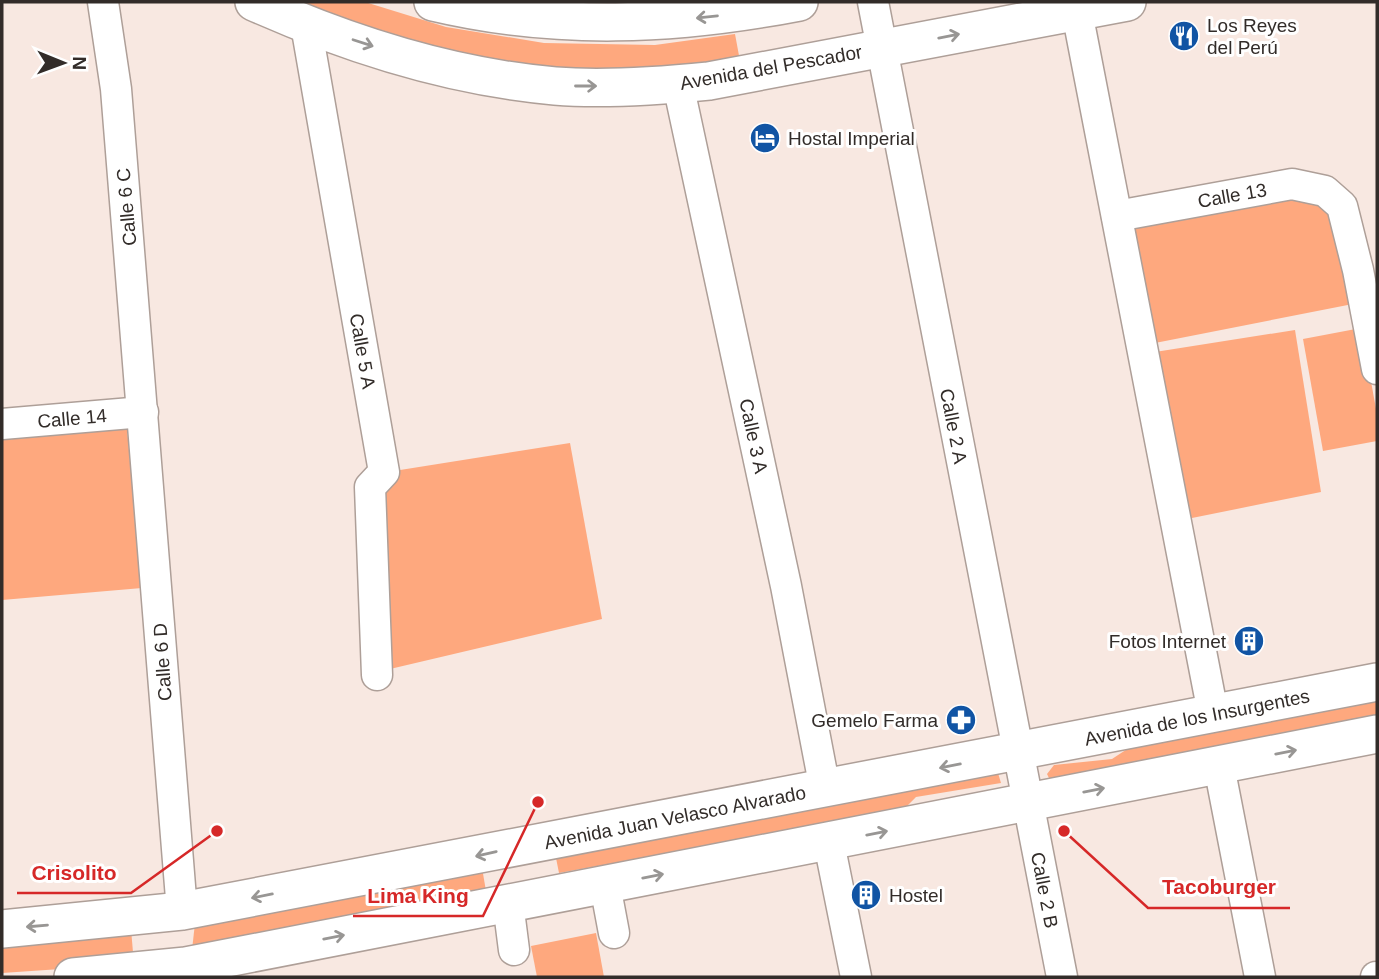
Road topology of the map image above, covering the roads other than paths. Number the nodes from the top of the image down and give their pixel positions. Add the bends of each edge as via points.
1 (103, 2) edge
2 (254, 2) edge
3 (433, 2) edge
4 (799, 2) edge
5 (873, 2) edge
6 (1127, 2) edge
7 (1077, 12) junction
8 (306, 25) junction
9 (882, 48) junction
10 (678, 84) junction
11 (1116, 216) junction
12 (1373, 328) edge
13 (1377, 369) edge
14 (143, 412) junction
15 (2, 424) edge
16 (377, 675) dead end
17 (1377, 682) edge
18 (1213, 713) junction
19 (1377, 734) edge
20 (1017, 753) junction
21 (1219, 766) junction
22 (825, 789) junction
23 (1027, 804) junction
24 (829, 843) junction
25 (526, 845) junction
26 (605, 885) junction
27 (522, 900) junction
28 (172, 912) junction
29 (2, 929) edge
30 (614, 933) dead end
31 (514, 950) dead end
32 (161, 972) edge
33 (73, 977) edge
34 (856, 977) edge
35 (1062, 977) edge
36 (1260, 977) edge

1 - 14 street, Calle 6 C via 116,89
2 - 8 main road, Avenida del Pescador
4 -> 3 main road via 737,14 627,24 533,21
5 - 9 street, Calle 2 A
6 - 7 main road, Avenida del Pescador
9 -> 7 main road, Avenida del Pescador
7 - 11 street
8 -> 10 main road, Avenida del Pescador via 418,61 500,79 557,86
8 - 16 street, Calle 5 A via 384,472 370,487
9 - 10 main road, Avenida del Pescador
9 - 20 street, Calle 2 A
10 - 22 street, Calle 3 A
11 - 12 street, Calle 13 via 1292,184 1325,191 1342,206
11 - 18 street
12 - 13 street
14 - 15 street, Calle 14
14 - 28 street, Calle 6 D
17 - 18 main road, Avenida de los Insurgentes
18 - 20 main road, Avenida de los Insurgentes
21 -> 19 main road
20 -> 22 main road, Avenida Juan Velasco Alvarado
20 - 23 street, Calle 2 A
23 -> 21 main road
21 - 36 street
22 - 25 main road, Avenida Juan Velasco Alvarado
24 -> 23 main road
23 - 35 street, Calle 2 B
26 -> 24 main road
24 - 34 street
25 - 27 main road
25 -> 28 main road, Avenida Juan Velasco Alvarado
26 - 27 main road
26 - 30 street
27 - 31 street
32 -> 27 main road
28 -> 29 main road, Avenida Juan Velasco Alvarado
28 - 32 main road
32 - 33 main road

